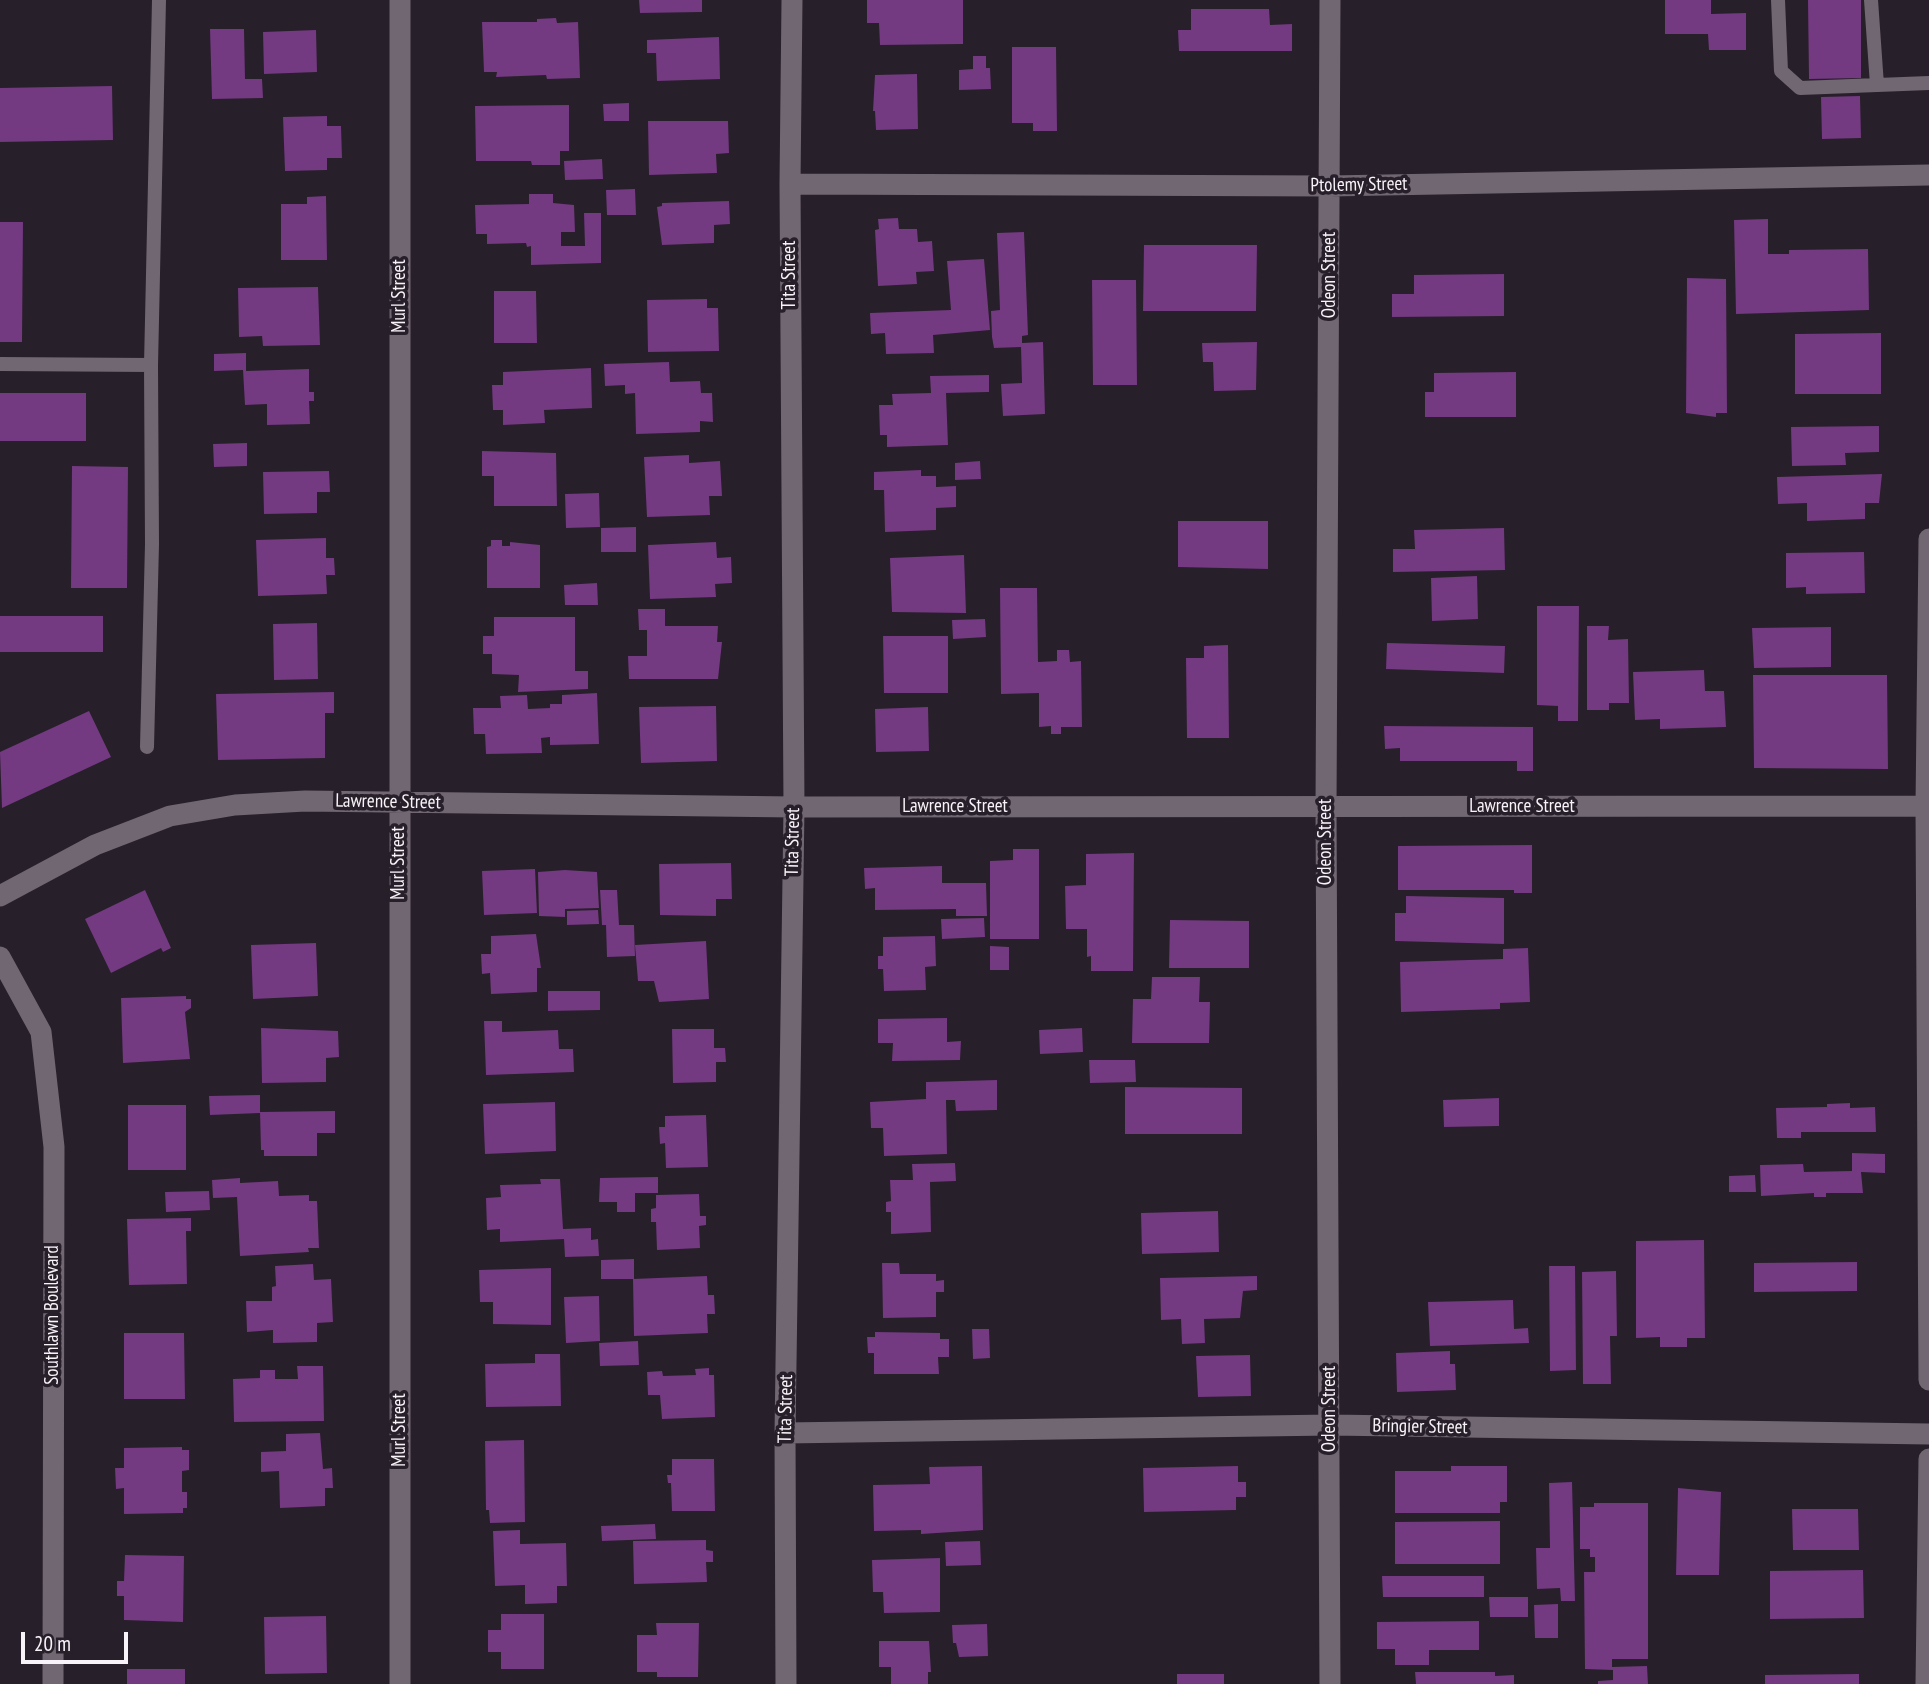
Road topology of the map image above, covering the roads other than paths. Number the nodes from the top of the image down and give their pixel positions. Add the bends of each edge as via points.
1 (159, 0) edge
2 (400, 0) edge
3 (792, 0) edge
4 (1330, 0) edge
5 (1778, 0) edge
6 (1871, 0) edge
7 (1929, 83) edge
8 (1877, 85) junction
9 (1929, 175) edge
10 (790, 184) junction
11 (1330, 186) junction
12 (0, 364) edge
13 (151, 365) junction
14 (1929, 539) edge
15 (147, 747) dead end
16 (399, 803) junction
17 (1927, 806) edge
18 (794, 807) junction
19 (1326, 807) junction
20 (0, 897) edge
21 (0, 957) edge
22 (1929, 1380) edge
23 (1331, 1425) junction
24 (785, 1433) junction
25 (1929, 1434) edge
26 (1929, 1459) edge
27 (53, 1684) edge
28 (400, 1684) edge
29 (786, 1684) edge
30 (1330, 1684) edge
31 (1926, 1684) edge

1 - 13 lane
2 - 16 street, Murl Street
3 - 10 street, Tita Street
4 - 11 street, Odeon Street
5 - 8 lane via 1781,71 1800,88
6 - 8 lane
7 - 8 lane
9 - 11 street, Ptolemy Street
10 - 11 street, Ptolemy Street
10 - 18 street, Tita Street
11 - 19 street, Odeon Street
12 - 13 lane
13 - 15 lane
14 - 17 street
16 - 18 street, Lawrence Street
16 - 20 street, Lawrence Street via 305,800 170,816 95,845
16 - 28 street, Murl Street
17 - 19 street, Lawrence Street
17 - 22 street
18 - 19 street, Lawrence Street
18 - 24 street, Tita Street
19 - 23 street, Odeon Street
21 - 27 street, Southlawn Boulevard via 41,1032 54,1147
23 - 24 street, Bringier Street
23 - 25 street, Bringier Street
23 - 30 street, Odeon Street
24 - 29 street, Tita Street
26 - 31 street

